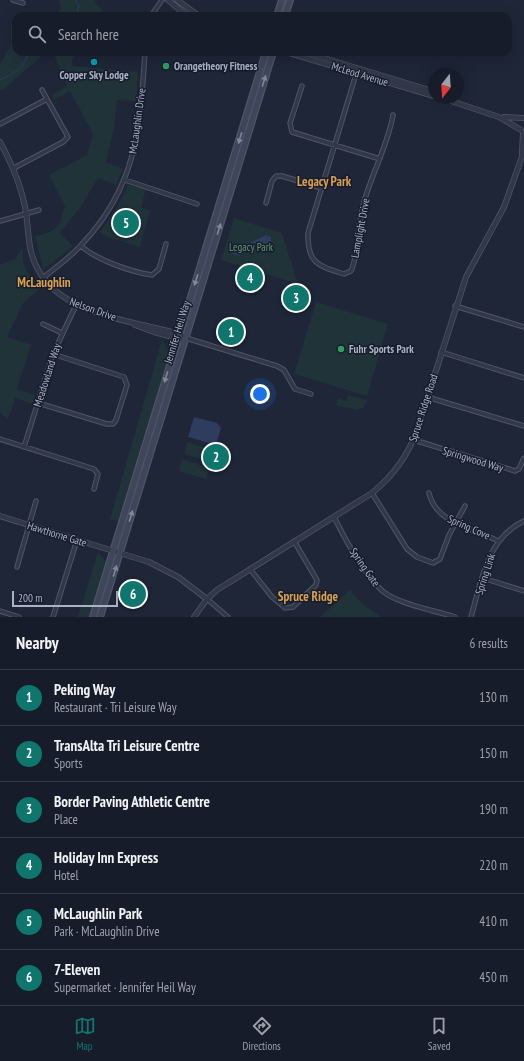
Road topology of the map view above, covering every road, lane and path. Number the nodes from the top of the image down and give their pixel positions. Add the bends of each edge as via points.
1 (13, 0) edge
2 (162, 0) edge
3 (168, 0) edge
4 (177, 0) edge
5 (282, 0) edge
6 (290, 0) edge
7 (23, 3) dead end
8 (154, 12) edge
9 (182, 12) edge
10 (194, 12) edge
11 (278, 12) edge
12 (286, 12) edge
13 (145, 56) edge
14 (265, 56) edge
15 (272, 56) edge
16 (301, 56) edge
17 (315, 56) edge
18 (357, 71) junction
19 (302, 86) dead end
20 (42, 90) dead end
21 (428, 90) edge
22 (47, 98) junction
23 (460, 104) edge
24 (392, 115) dead end
25 (499, 117) junction
26 (524, 119) edge
27 (0, 124) edge
28 (523, 132) edge
29 (0, 142) edge
30 (334, 145) junction
31 (523, 153) edge
32 (380, 159) junction
33 (14, 168) junction
34 (125, 180) junction
35 (321, 188) junction
36 (266, 203) dead end
37 (196, 204) dead end
38 (40, 210) dead end
39 (26, 213) junction
40 (0, 221) edge
41 (166, 244) dead end
42 (81, 246) junction
43 (43, 278) junction
44 (76, 305) junction
45 (455, 306) junction
46 (124, 320) junction
47 (43, 324) dead end
48 (524, 327) edge
49 (62, 334) junction
50 (180, 334) junction
51 (186, 338) junction
52 (178, 340) junction
53 (441, 352) junction
54 (53, 354) junction
55 (524, 378) edge
56 (311, 394) dead end
57 (427, 397) junction
58 (38, 403) junction
59 (524, 426) edge
60 (0, 439) edge
61 (414, 440) junction
62 (24, 447) junction
63 (524, 458) edge
64 (94, 489) dead end
65 (372, 493) junction
66 (429, 493) dead end
67 (36, 501) dead end
68 (465, 506) dead end
69 (0, 516) edge
70 (334, 517) junction
71 (524, 521) edge
72 (455, 522) junction
73 (30, 525) junction
74 (77, 540) junction
75 (294, 541) junction
76 (498, 541) junction
77 (113, 551) junction
78 (120, 553) junction
79 (17, 567) dead end
80 (250, 569) junction
81 (482, 578) junction
82 (524, 591) edge
83 (207, 599) junction
84 (0, 611) edge
85 (19, 617) edge
86 (53, 617) edge
87 (93, 617) edge
88 (100, 617) edge
89 (194, 617) edge
90 (228, 617) edge
91 (455, 617) edge
92 (471, 617) edge

1 - 7 street
2 - 8 street
3 - 9 street
4 - 10 street
5 - 11 main road
6 - 12 main road
13 - 34 street, McLaughlin Drive via 138,136
14 -> 50 main road, Jennifer Heil Way
51 -> 15 main road, Jennifer Heil Way
16 - 18 street, McLeod Avenue
17 - 18 street, McLeod Avenue
18 - 21 street, McLeod Avenue
18 - 30 street, Lamplight Drive
19 - 30 street via 290,130
20 - 22 street
22 - 27 street
22 - 33 street via 68,137
23 - 25 street
24 - 32 street, Lamplight Drive
25 - 26 street
25 - 28 street
26 - 28 street, Spruce Ridge Road via 521,124
28 - 31 street, Spruce Ridge Road
29 - 33 street, Nelson Drive
30 - 32 street
30 - 35 street, Lamplight Drive
31 - 45 street, Spruce Ridge Road via 509,195 472,261
32 - 35 street, Lamplight Drive via 363,204 352,268 347,274 319,266 309,248 308,233
33 - 39 street, Nelson Drive
34 - 37 street
34 - 42 street, McLaughlin Drive via 107,214
35 - 36 street via 276,176 272,181
38 - 39 street
39 - 40 street
39 - 43 street, Nelson Drive via 31,253
41 - 42 street via 159,269 152,274 102,260
42 - 43 street, McLaughlin Drive
43 - 44 street, Nelson Drive via 54,291
44 - 46 street, Nelson Drive
44 - 49 street, Meadowland Way
45 - 48 street
45 - 53 street, Spruce Ridge Road
46 - 50 street, Nelson Drive
46 - 52 street, Nelson Drive
47 - 49 street
49 - 54 street, Meadowland Way
50 - 51 street, Nelson Drive
50 - 52 main road, Jennifer Heil Way
51 - 52 street
51 - 56 street via 283,368 295,389
78 -> 51 main road, Jennifer Heil Way
52 -> 77 main road, Jennifer Heil Way
53 - 55 street
53 - 57 street, Spruce Ridge Road
54 - 58 street, Meadowland Way
54 - 58 street via 124,377 127,384 116,420 113,424 107,424
57 - 59 street
57 - 61 street, Spruce Ridge Road
58 - 62 street, Meadowland Way
60 - 62 street
61 - 63 street, Springwood Way via 515,471 520,470
61 - 65 street, Spruce Ridge Road via 396,471
62 - 64 street via 94,469 98,474
65 - 70 street, Spruce Ridge Road
65 - 72 street via 407,549 433,563 440,559
66 - 72 street, Spring Cove via 440,514
67 - 73 street
68 - 72 street
69 - 73 street, Hawthorne Gate
70 - 75 street, Spruce Ridge Road
70 - 91 street, Spring Gate via 364,569 380,589 403,601
71 - 76 street, Spring Link via 509,530
72 - 76 street, Spring Cove
73 - 74 street, Hawthorne Gate
73 - 79 street
74 - 77 street, Hawthorne Gate
74 - 86 street
75 - 80 street, Spruce Ridge Road
75 - 80 street via 317,580 316,585 293,607 285,608 272,597
76 - 81 street, Spring Link
77 - 78 street, Hawthorne Gate
77 - 87 main road, Jennifer Heil Way
78 - 83 street, Hawthorne Gate via 171,572
88 -> 78 main road, Jennifer Heil Way
80 - 83 street, Spruce Ridge Road
81 - 82 street
81 - 92 street, Spring Link
83 - 89 street, Spruce Ridge Road
83 - 90 street
84 - 85 street

